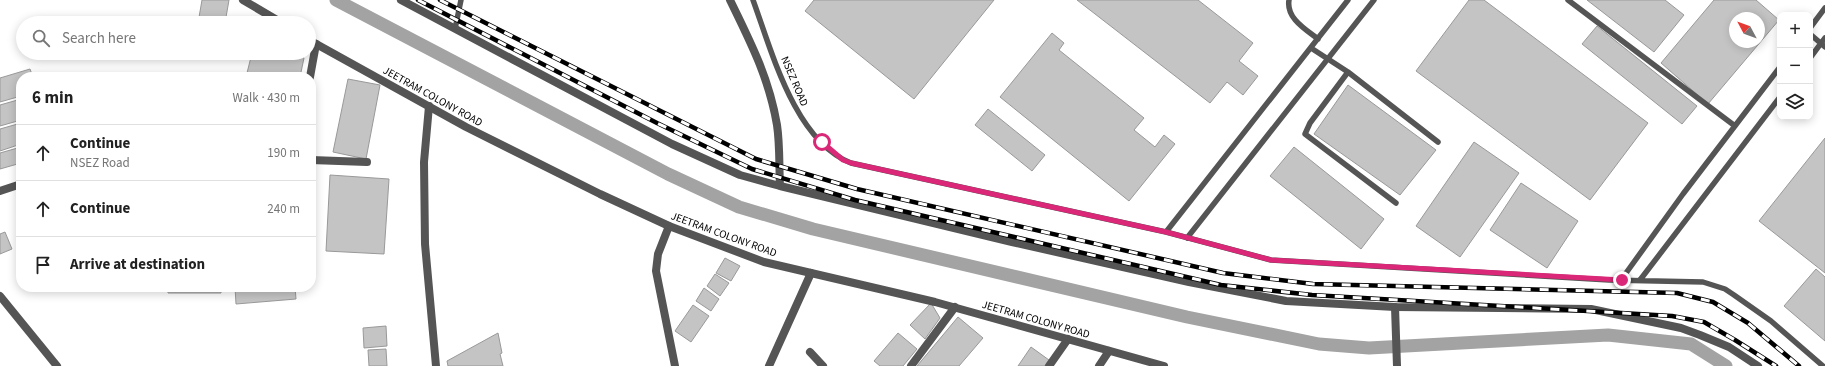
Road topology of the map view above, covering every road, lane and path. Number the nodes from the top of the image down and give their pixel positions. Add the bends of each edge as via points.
1 (243, 0) edge
2 (401, 0) edge
3 (461, 0) edge
4 (730, 0) edge
5 (753, 0) edge
6 (1290, 0) edge
7 (1348, 0) edge
8 (1374, 0) edge
9 (1568, 0) edge
10 (1825, 8) edge
11 (270, 16) edge
12 (1813, 24) edge
13 (456, 29) junction
14 (1813, 37) edge
15 (1825, 38) edge
16 (1318, 39) junction
17 (316, 44) edge
18 (1823, 45) edge
19 (1311, 48) junction
20 (1813, 55) edge
21 (1328, 58) junction
22 (311, 60) edge
23 (1777, 71) edge
24 (310, 72) edge
25 (1348, 72) junction
26 (1777, 101) edge
27 (429, 106) junction
28 (1735, 126) junction
29 (1438, 142) dead end
30 (316, 160) edge
31 (367, 162) dead end
32 (16, 186) edge
33 (780, 186) junction
34 (0, 191) edge
35 (1396, 203) dead end
36 (669, 226) junction
37 (1166, 232) junction
38 (1187, 238) junction
39 (811, 273) junction
40 (1622, 280) junction
41 (1640, 280) junction
42 (0, 296) edge
43 (1395, 307) junction
44 (955, 308) junction
45 (1068, 339) junction
46 (1110, 351) junction
47 (810, 352) dead end
48 (773, 365) edge
49 (57, 366) edge
50 (436, 366) edge
51 (675, 366) edge
52 (823, 366) edge
53 (911, 366) edge
54 (1049, 366) edge
55 (1099, 366) edge
56 (1164, 366) edge
57 (1397, 366) edge
58 (1758, 366) edge
59 (1824, 366) edge

1 - 11 street
2 - 13 street
3 - 13 lane
4 - 33 street via 759,59 770,91 777,127
5 - 37 lane, NSEZ ROAD via 793,105 807,126 843,160 874,169
6 - 16 lane via 1289,10 1292,16
7 - 16 lane
8 - 21 lane
9 - 28 lane
10 - 12 lane
13 - 33 street via 672,144 740,174
14 - 18 lane
15 - 18 lane
16 - 19 lane
17 - 27 street, JEETRAM COLONY ROAD
18 - 20 lane
19 - 21 lane
19 - 37 lane
21 - 25 lane
21 - 38 lane
22 - 24 street
23 - 28 lane
25 - 29 lane
25 - 35 lane via 1310,123 1305,134
26 - 41 lane
27 - 36 street, JEETRAM COLONY ROAD via 532,161
27 - 50 street via 424,162 425,244
28 - 40 lane
30 - 31 street
32 - 34 street
33 - 43 street via 1189,282 1286,301
36 - 39 street, JEETRAM COLONY ROAD via 764,262
36 - 51 street via 658,254 656,271
37 - 38 lane, NSEZ ROAD
38 - 40 lane, NSEZ ROAD via 1271,260
39 - 44 street, JEETRAM COLONY ROAD
39 - 48 street
40 - 41 lane, NSEZ ROAD
41 - 59 lane, NSEZ ROAD via 1696,281 1725,289 1771,321
42 - 49 street
43 - 57 street
43 - 58 street via 1591,309 1681,328 1729,347
44 - 45 street, JEETRAM COLONY ROAD
44 - 53 street
45 - 46 street, JEETRAM COLONY ROAD
45 - 54 street
46 - 55 street
46 - 56 street, JEETRAM COLONY ROAD
47 - 52 street

